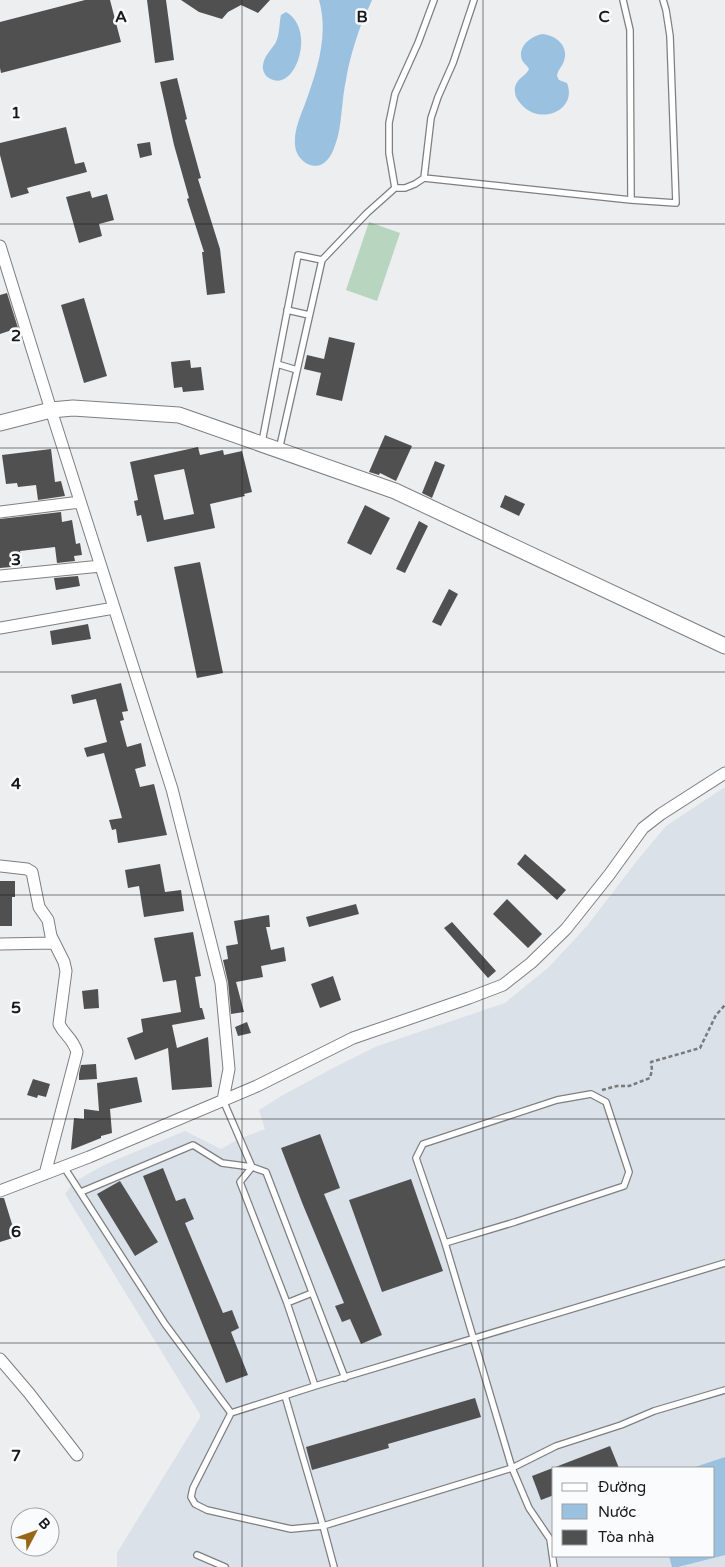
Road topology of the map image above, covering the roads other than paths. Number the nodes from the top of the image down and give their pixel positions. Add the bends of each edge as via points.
1 (434, 0) edge
2 (474, 0) edge
3 (622, 0) edge
4 (663, 0) edge
5 (424, 178) junction
6 (395, 188) junction
7 (632, 200) junction
8 (0, 246) edge
9 (322, 260) junction
10 (287, 310) junction
11 (309, 315) junction
12 (277, 364) junction
13 (297, 370) junction
14 (51, 410) junction
15 (0, 423) edge
16 (262, 444) junction
17 (279, 450) junction
18 (80, 502) junction
19 (0, 512) edge
20 (101, 566) junction
21 (0, 576) edge
22 (114, 608) junction
23 (0, 628) edge
24 (725, 646) edge
25 (725, 773) edge
26 (0, 866) edge
27 (54, 943) junction
28 (0, 944) edge
29 (223, 1100) junction
30 (64, 1167) junction
31 (252, 1167) junction
32 (45, 1174) junction
33 (0, 1191) edge
34 (80, 1192) junction
35 (445, 1243) junction
36 (725, 1263) edge
37 (312, 1293) junction
38 (287, 1302) junction
39 (474, 1340) junction
40 (0, 1359) edge
41 (345, 1378) junction
42 (315, 1386) junction
43 (725, 1390) edge
44 (285, 1396) junction
45 (231, 1413) junction
46 (77, 1455) dead end
47 (512, 1468) junction
48 (324, 1526) junction
49 (552, 1554) edge
50 (197, 1555) dead end
51 (225, 1567) edge
52 (334, 1567) edge

1 - 6 lane via 395,94 389,123 389,153
2 - 5 lane via 431,118
3 - 7 lane via 630,30
4 - 7 lane via 670,36 676,202
5 - 6 lane via 410,186
5 - 7 lane
6 - 9 lane
8 - 14 street
9 - 10 lane via 298,256
9 - 11 lane
10 - 11 lane
10 - 12 lane
11 - 13 lane
12 - 13 lane
12 - 16 lane
13 - 17 lane
14 - 15 street
14 - 16 street via 73,408 179,415
14 - 18 street
16 - 17 street
17 - 24 street via 395,491
18 - 19 street
18 - 20 street
20 - 21 street
20 - 22 street
22 - 23 street
22 - 29 street via 172,789 221,983 229,1069
25 - 29 street via 643,828 566,929 503,985 354,1038
26 - 27 street via 32,872 39,907 48,920
27 - 28 street
27 - 32 street via 66,971 59,1024 77,1052
29 - 30 street
29 - 31 lane
30 - 32 street
30 - 34 lane
31 - 34 lane via 222,1164 193,1145
31 - 37 lane via 266,1172
31 - 38 lane via 240,1182
32 - 33 street
34 - 45 lane via 165,1324
35 - 35 lane via 416,1158 423,1144 557,1100 591,1094 606,1102 629,1172 624,1186
35 - 39 lane
36 - 39 lane
37 - 38 lane
37 - 41 lane
38 - 42 lane
39 - 41 lane
39 - 47 lane
40 - 46 street
41 - 42 lane
42 - 44 lane
43 - 47 lane via 556,1446
44 - 45 lane
44 - 48 lane
45 - 48 lane via 193,1488 191,1496 195,1504 207,1510 291,1530
47 - 48 lane
47 - 49 lane via 529,1508 550,1540
48 - 52 lane
50 - 51 lane

